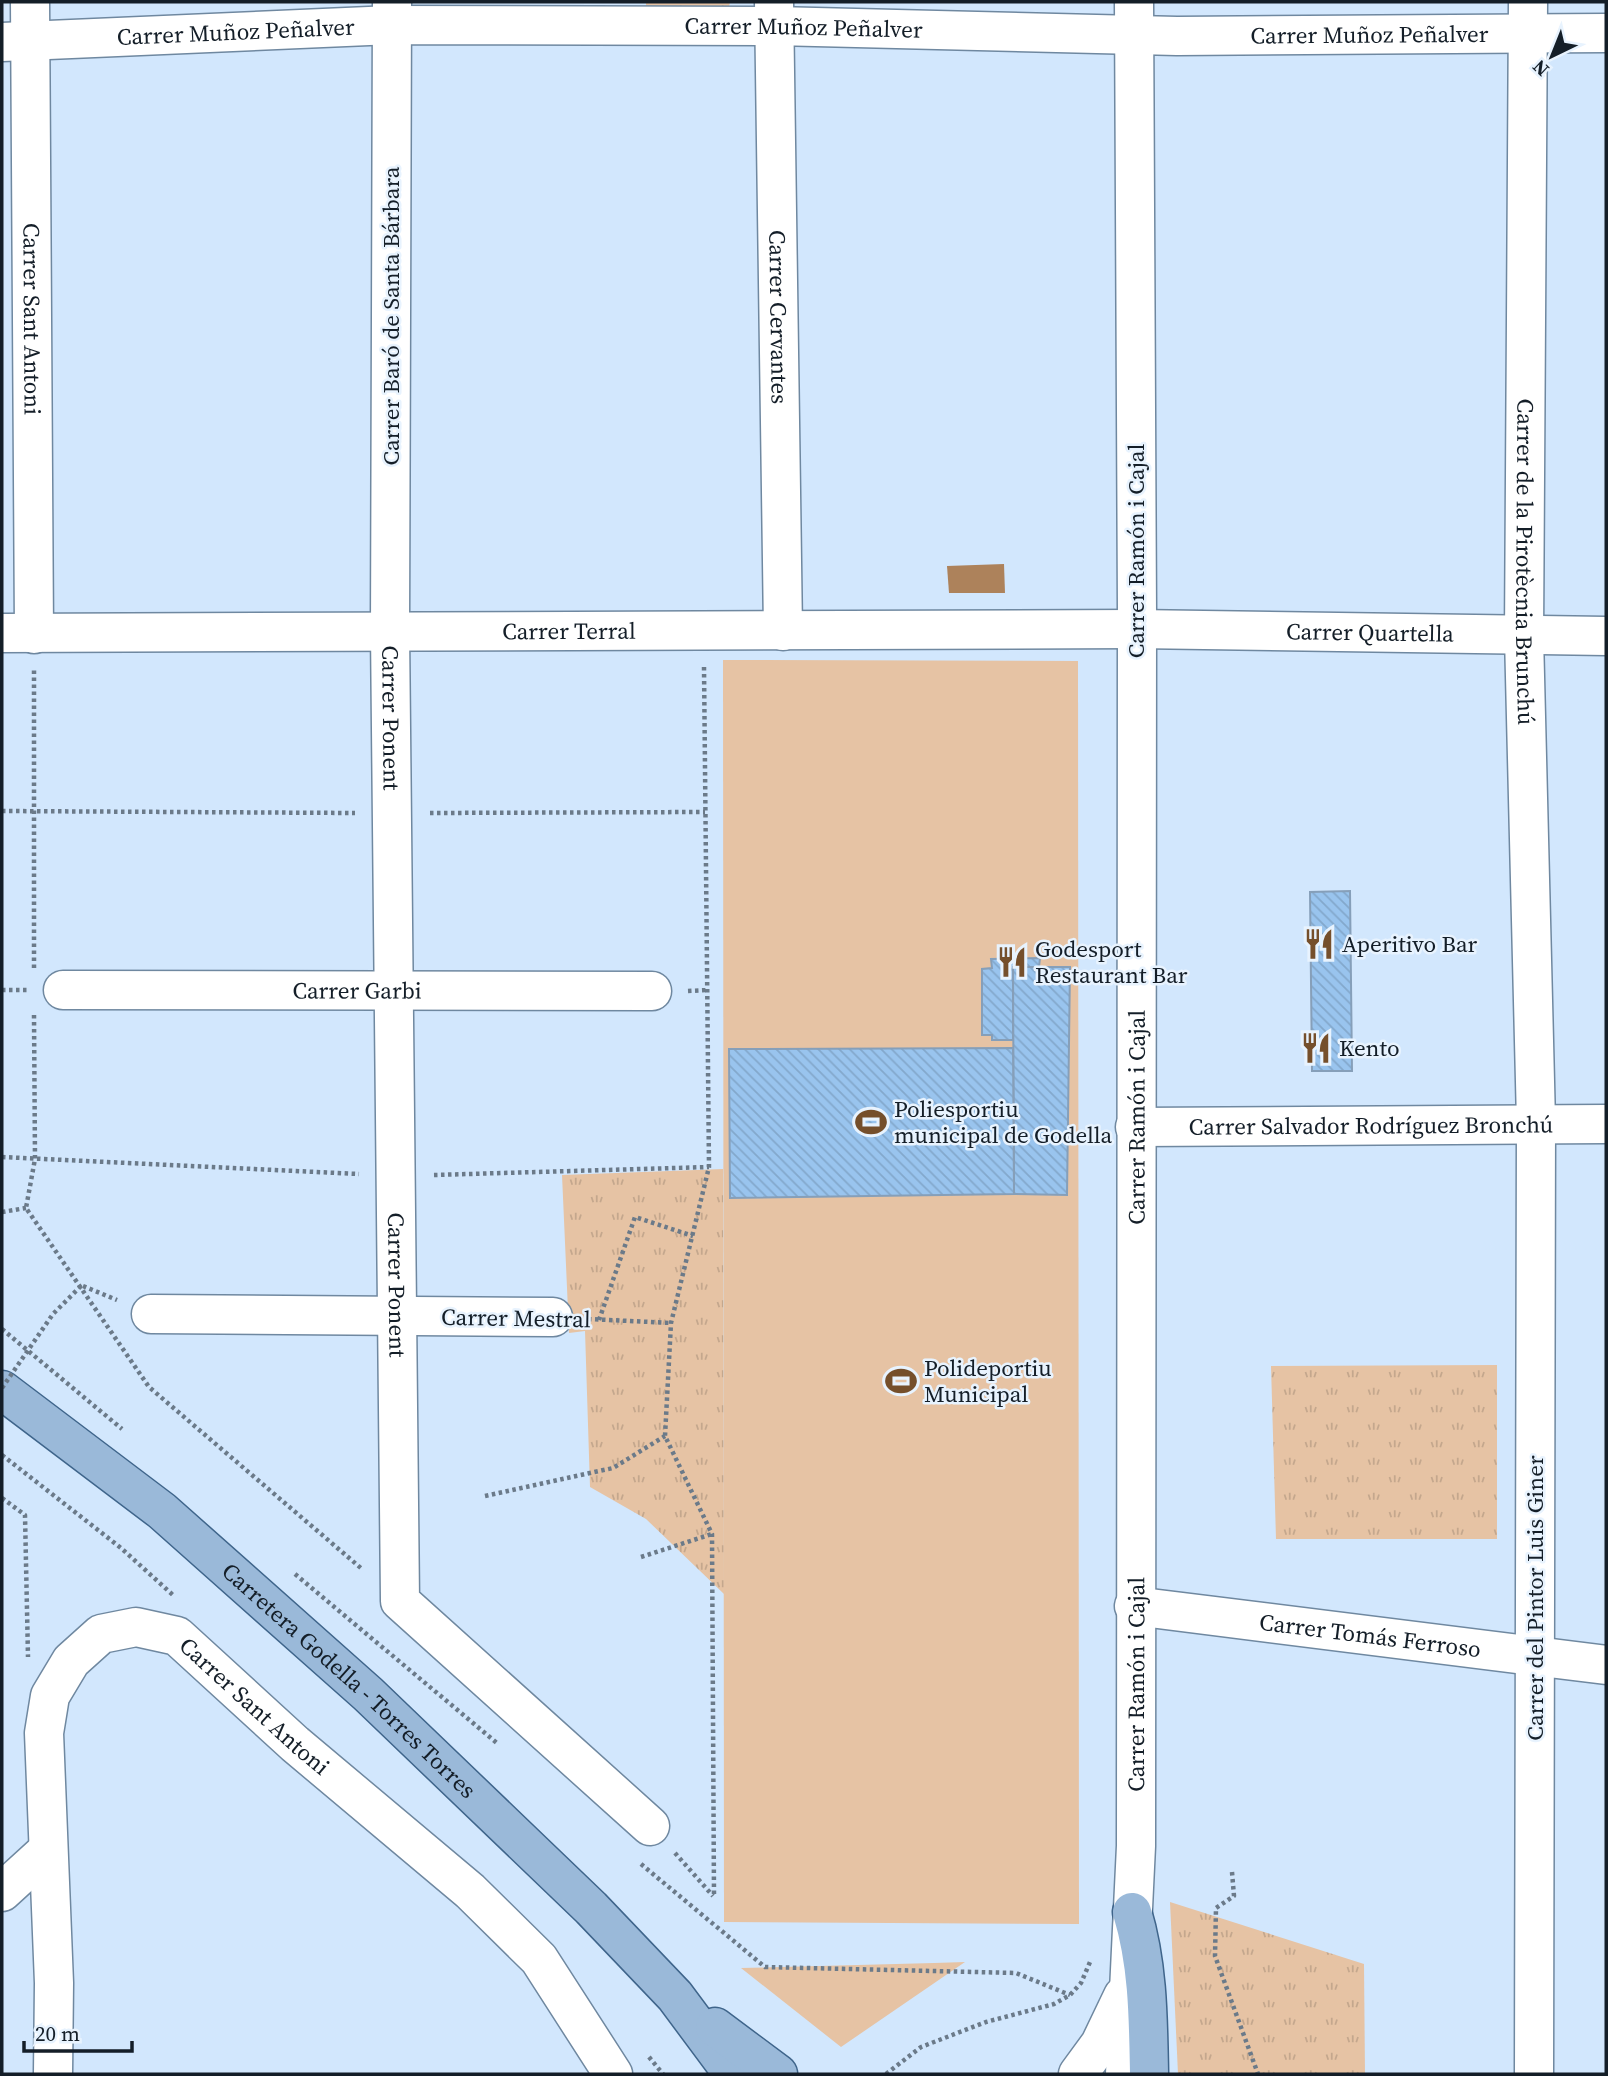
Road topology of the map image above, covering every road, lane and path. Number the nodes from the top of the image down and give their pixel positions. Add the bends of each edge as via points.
1 (30, 2) edge
2 (392, 13) edge
3 (775, 14) edge
4 (1134, 18) edge
5 (1529, 18) edge
6 (1606, 33) edge
7 (16, 41) edge
8 (1136, 629) junction
9 (390, 631) junction
10 (783, 631) junction
11 (703, 632) junction
12 (18, 634) edge
13 (1524, 636) junction
14 (1606, 636) edge
15 (63, 990) dead end
16 (652, 991) dead end
17 (394, 992) junction
18 (1536, 1122) junction
19 (1606, 1124) edge
20 (1135, 1127) junction
21 (26, 1208) dead end
22 (2, 1212) edge
23 (693, 1236) junction
24 (151, 1314) dead end
25 (397, 1317) junction
26 (553, 1317) joint
27 (599, 1320) junction
28 (671, 1324) junction
29 (2, 1389) edge
30 (665, 1436) junction
31 (485, 1496) dead end
32 (2, 1497) edge
33 (712, 1534) junction
34 (641, 1557) dead end
35 (400, 1601) junction
36 (1134, 1605) junction
37 (1535, 1655) junction
38 (1606, 1665) edge
39 (50, 1696) junction
40 (650, 1826) joint
41 (48, 1850) junction
42 (1232, 1872) dead end
43 (2, 1892) edge
44 (1132, 1912) junction
45 (1129, 1982) junction
46 (675, 1996) junction
47 (53, 2074) edge
48 (614, 2074) edge
49 (733, 2074) edge
50 (778, 2074) edge
51 (1078, 2074) edge
52 (1125, 2074) edge
53 (1149, 2074) edge
54 (1258, 2074) edge
55 (1534, 2074) edge

1 - 7 street, Carrer Sant Antoni
2 - 3 street, Carrer Muñoz Peñalver
2 - 7 street, Carrer Muñoz Peñalver
2 - 9 street, Carrer Baró de Santa Bárbara
3 - 4 street, Carrer Muñoz Peñalver
3 - 10 street, Carrer Cervantes
4 - 5 street, Carrer Muñoz Peñalver
4 - 8 street, Carrer Ramón i Cajal
5 - 6 street, Carrer Muñoz Peñalver
5 - 13 street, Carrer de la Pirotècnia Brunchú
7 - 12 street, Carrer Sant Antoni
8 - 10 street, Carrer Terral
8 - 13 street, Carrer Quartella
8 - 20 street, Carrer Ramón i Cajal
9 - 11 street, Carrer Terral
9 - 12 street, Carrer Terral
9 - 17 street, Carrer Ponent
10 - 11 street, Carrer Terral
11 - 23 path via 709,1167
13 - 14 street, Carrer Quartella
13 - 18 street, Carrer de la Pirotècnia Brunchú
15 - 17 street, Carrer Garbi
16 - 17 street, Carrer Garbi
17 - 25 street, Carrer Ponent
18 - 19 street, Carrer Salvador Rodríguez Bronchú
18 - 20 street, Carrer Salvador Rodríguez Bronchú
18 - 37 street, Carrer del Pintor Luis Giner
20 - 36 street, Carrer Ramón i Cajal
21 - 22 path
23 - 27 path via 635,1217
23 - 28 path
24 - 25 street, Carrer Mestral
25 - 26 street, Carrer Mestral
25 - 35 street, Carrer Ponent
26 - 27 path, Carrer Mestral
27 - 28 path, Carrer Mestral
28 - 30 path
29 - 35 path, bridge via 53,1314 82,1285 149,1387
29 - 46 main road, Carretera Godella - Torres Torres via 162,1511 368,1694 591,1908
30 - 31 path via 613,1468
30 - 33 path
32 - 39 path via 25,1515 29,1680
33 - 34 path
33 - 40 path via 714,1896
35 - 40 street
36 - 37 street, Carrer Tomás Ferroso
36 - 44 street, Carrer Ramón i Cajal via 1136,1846
37 - 38 street, Carrer Tomás Ferroso
37 - 55 street, Carrer del Pintor Luis Giner
39 - 41 street, Carrer Sant Antoni via 44,1733
39 - 48 street, Carrer Sant Antoni via 71,1661 101,1634 136,1627 177,1636 295,1744 470,1891 539,1959
41 - 43 street
41 - 47 street, Carrer Sant Antoni
42 - 54 path via 1234,1896 1216,1908 1215,1956
44 - 45 street, Carrer Ramón i Cajal
44 - 53 main road via 1141,1941 1148,2000
45 - 51 street, Carrer Ramón i Cajal via 1113,2020
45 - 52 street, Carrer Ramón i Cajal
46 - 49 main road, Carretera Godella - Torres Torres
46 - 50 main road, Carretera Godella - Torres Torres

